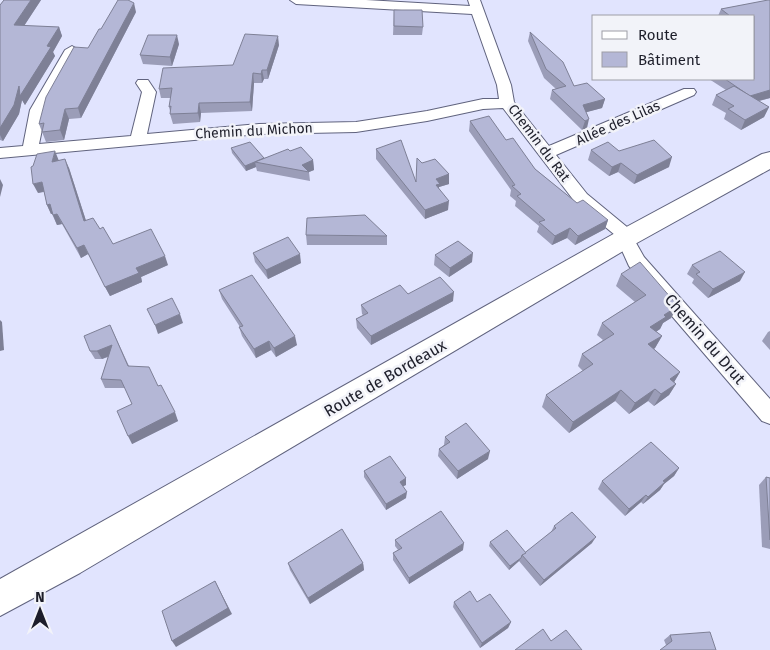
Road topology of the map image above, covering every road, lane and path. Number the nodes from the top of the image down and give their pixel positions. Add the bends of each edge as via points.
1 (296, 0) edge
2 (476, 5) edge
3 (72, 50) edge
4 (143, 83) dead end
5 (689, 92) dead end
6 (507, 103) junction
7 (138, 139) junction
8 (30, 150) junction
9 (0, 153) edge
10 (545, 153) junction
11 (770, 159) edge
12 (626, 238) junction
13 (770, 414) edge
14 (0, 598) edge

1 - 2 street
2 - 6 street, Chemin du Rat via 504,85
3 - 8 street via 38,110
4 - 7 street via 149,92
5 - 10 street, Allée des Lilas
6 - 7 street, Chemin du Michon via 483,104 356,127 259,129
6 - 10 street, Chemin du Rat
7 - 8 street, Chemin du Michon
8 - 9 street, Chemin du Michon
10 - 12 street, Chemin du Rat via 581,198
11 - 12 main road, Route de Bordeaux
12 - 13 street, Chemin du Drut via 636,261
12 - 14 main road, Route de Bordeaux

